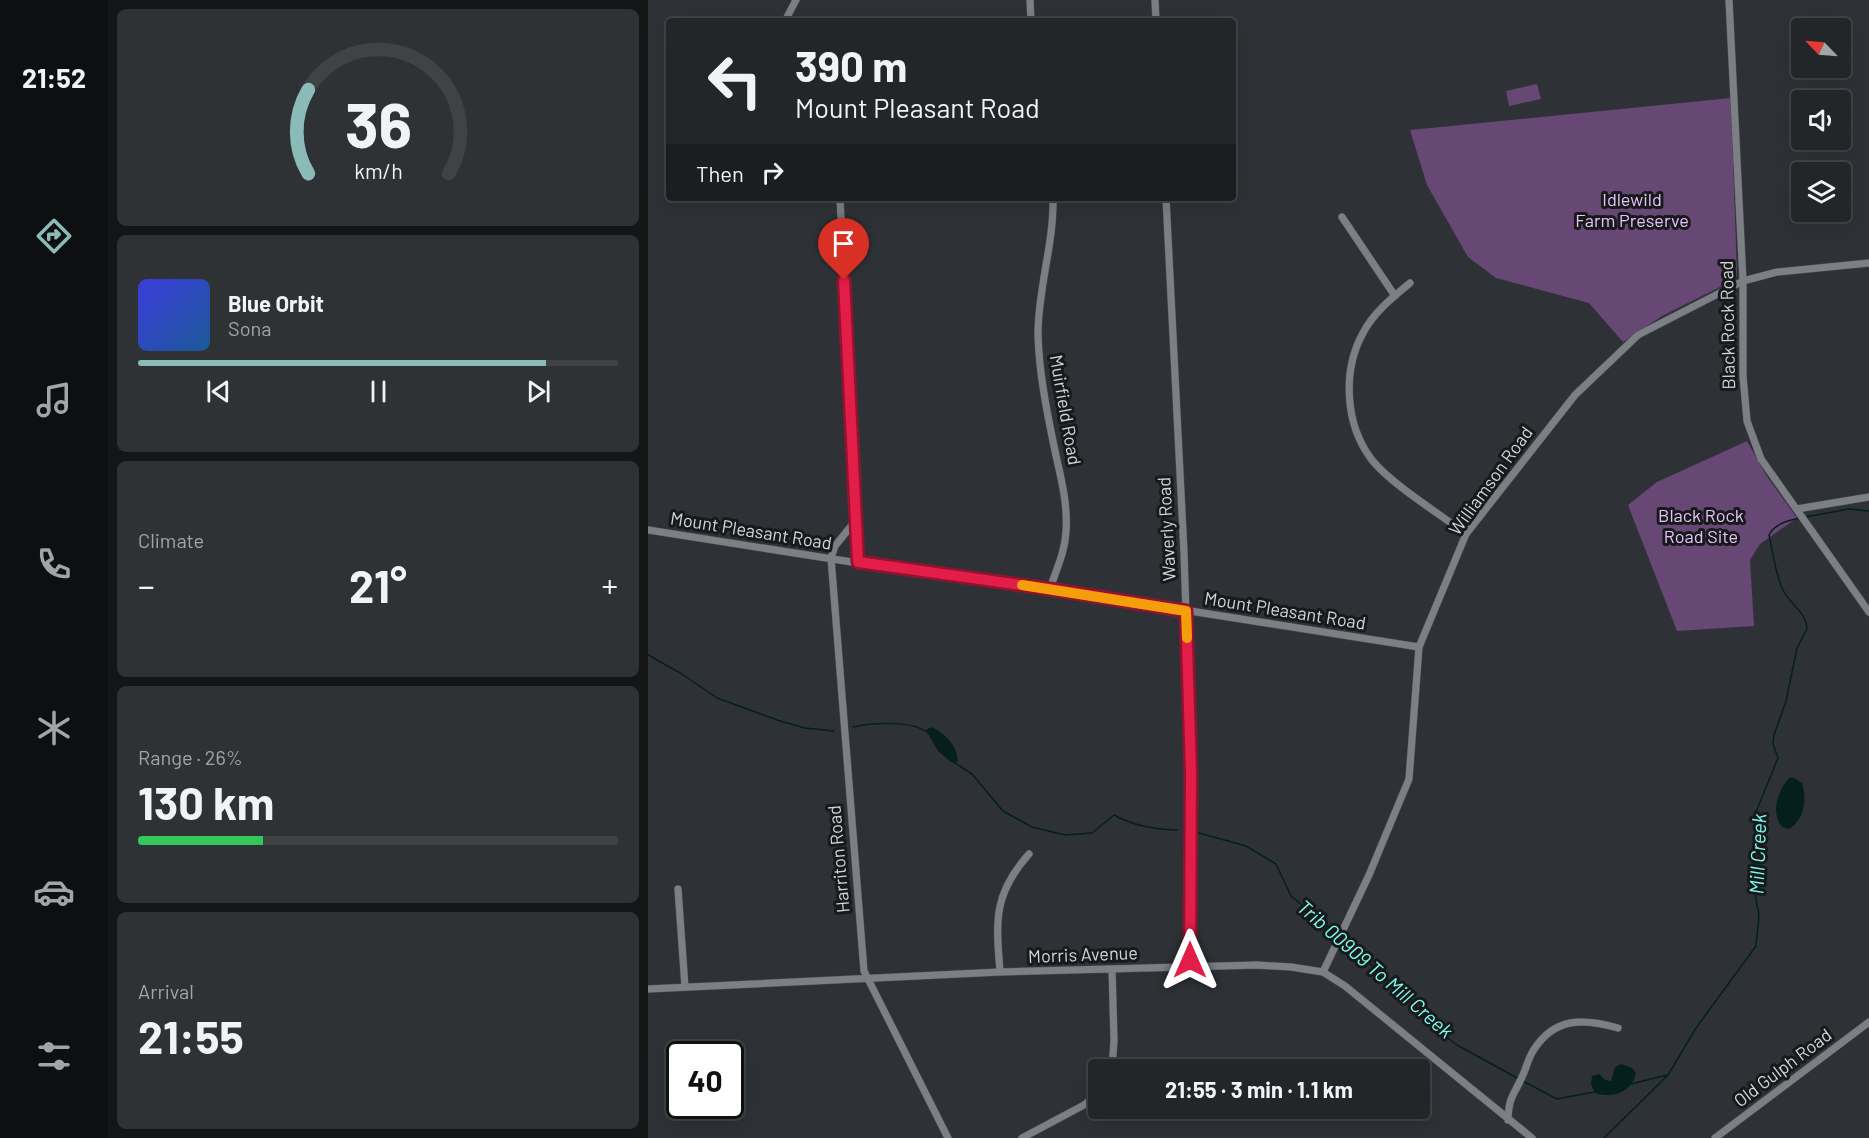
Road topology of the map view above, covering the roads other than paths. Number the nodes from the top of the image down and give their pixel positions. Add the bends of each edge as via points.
1 (796, 0) edge
2 (1030, 0) edge
3 (1155, 0) edge
4 (1729, 0) edge
5 (787, 18) edge
6 (1031, 18) edge
7 (1156, 18) edge
8 (840, 201) edge
9 (1053, 201) edge
10 (1166, 201) edge
11 (1342, 217) dead end
12 (1869, 263) edge
13 (1743, 281) junction
14 (1410, 283) dead end
15 (1395, 296) junction
16 (1869, 497) edge
17 (1801, 514) junction
18 (856, 520) junction
19 (648, 530) edge
20 (1467, 534) junction
21 (831, 558) junction
22 (858, 562) junction
23 (1050, 589) junction
24 (1186, 611) junction
25 (1869, 612) edge
26 (1419, 647) junction
27 (1029, 854) dead end
28 (678, 889) dead end
29 (1190, 966) junction
30 (1112, 969) junction
31 (1000, 972) junction
32 (1323, 972) junction
33 (866, 978) junction
34 (685, 987) junction
35 (648, 989) edge
36 (1869, 1022) edge
37 (1618, 1028) dead end
38 (1112, 1059) edge
39 (1088, 1102) edge
40 (1508, 1120) junction
41 (948, 1138) edge
42 (1022, 1138) edge
43 (1532, 1138) edge
44 (1715, 1138) edge

1 - 5 street
2 - 6 street
3 - 7 street
4 - 13 street, Black Rock Road
8 - 18 street
9 - 23 street, Muirfield Road via 1039,344 1042,387 1064,491 1066,519 1061,559
10 - 24 street, Waverly Road
11 - 15 street
12 - 13 street, Williamson Road via 1777,272
13 - 17 street, Black Rock Road via 1747,421 1761,459
13 - 20 street, Williamson Road via 1638,335 1609,361 1575,395
14 - 15 street
15 - 20 street via 1362,333 1350,371 1353,422 1378,467
16 - 17 street
17 - 25 street, Black Rock Road
18 - 21 street via 835,546
18 - 22 street
19 - 21 street, Mount Pleasant Road
20 - 26 street, Williamson Road
21 - 22 street, Mount Pleasant Road
21 - 33 street, Harriton Road
22 - 23 street, Mount Pleasant Road
23 - 24 street, Mount Pleasant Road
24 - 26 street, Mount Pleasant Road
24 - 29 street, Waverly Road via 1191,772
26 - 32 street, Williamson Road via 1409,779
27 - 31 street via 1009,879 999,908
28 - 34 street
29 - 30 street, Morris Avenue
29 - 32 street, Morris Avenue via 1291,967
30 - 31 street, Morris Avenue
30 - 38 street
31 - 33 street, Morris Avenue
32 - 40 street, Morris Avenue via 1346,986
33 - 34 street, Morris Avenue
33 - 41 street, Harriton Road
34 - 35 street, Morris Avenue
36 - 44 street, Old Gulph Road
37 - 40 street via 1594,1021 1558,1026 1533,1052 1509,1100
39 - 42 street
40 - 43 street, Morris Avenue

